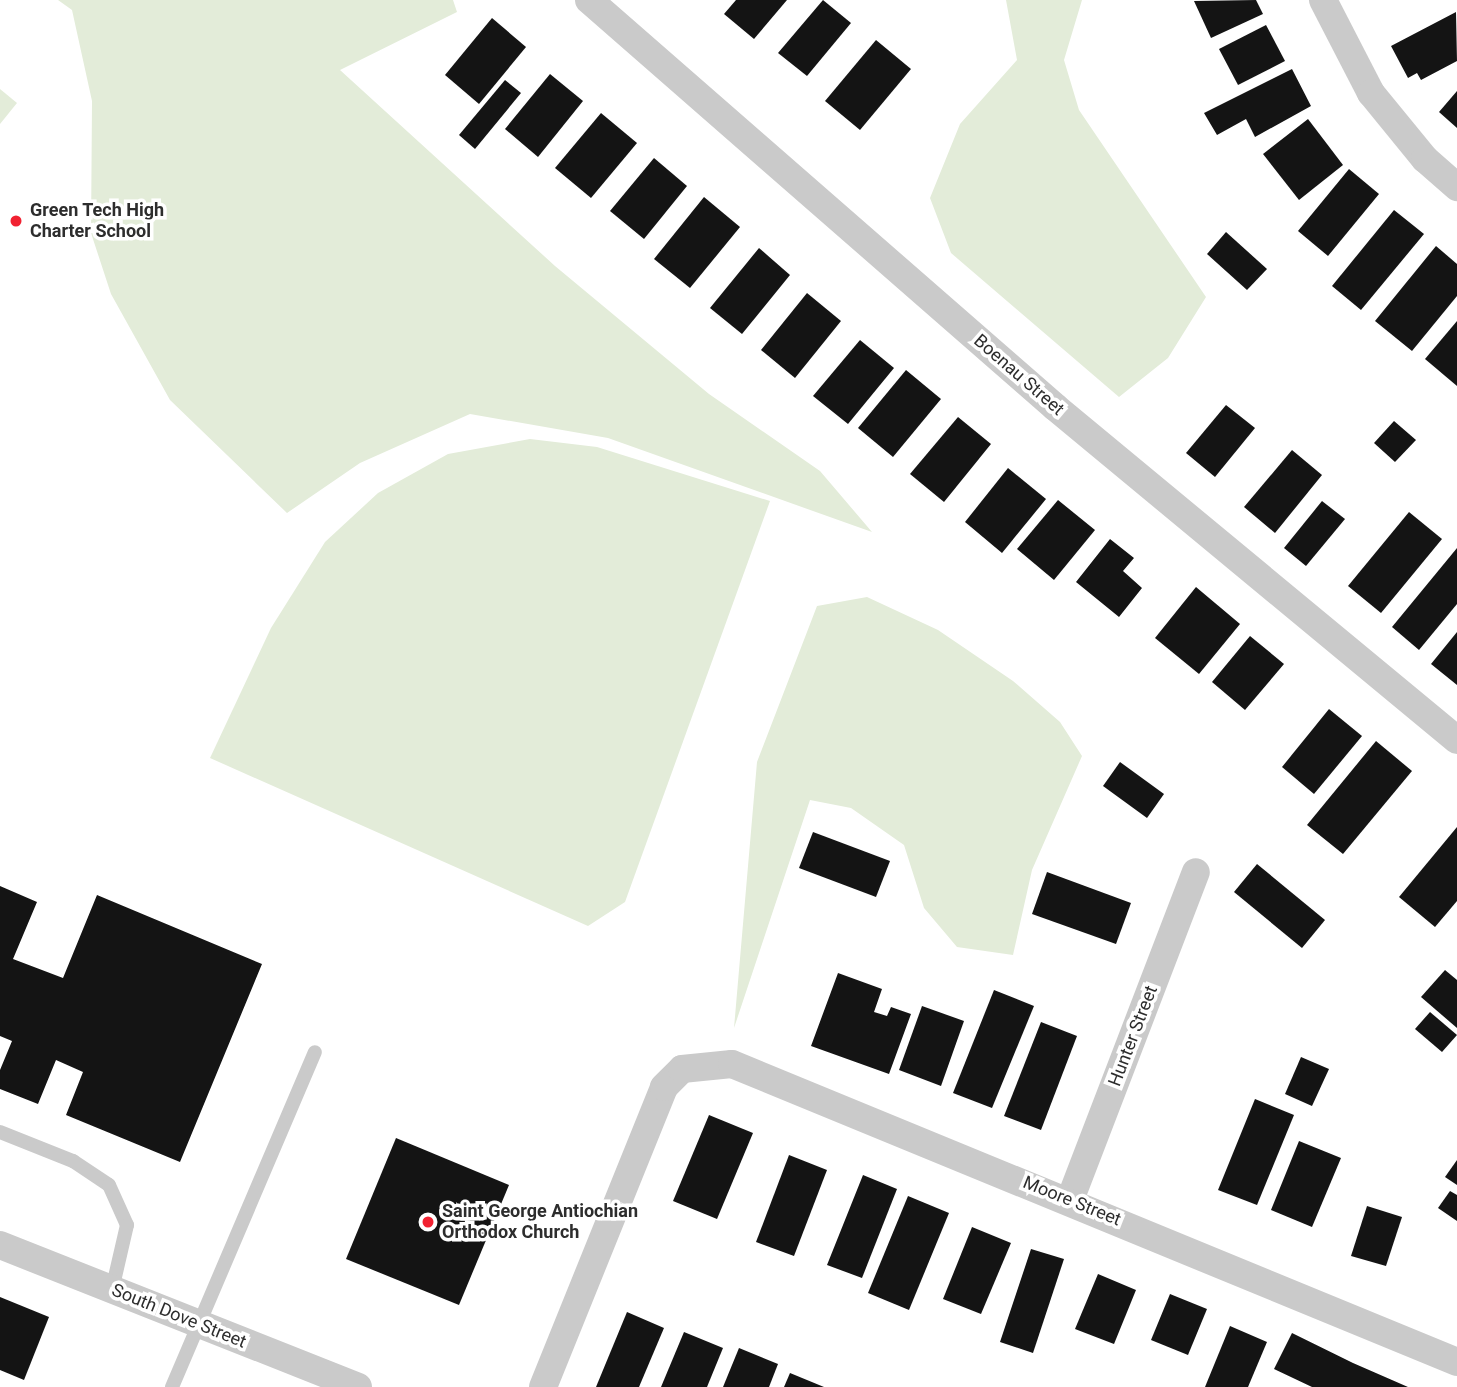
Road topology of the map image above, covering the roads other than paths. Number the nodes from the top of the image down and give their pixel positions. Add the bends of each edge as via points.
1 (589, 0) edge
2 (1323, 0) edge
3 (1457, 187) edge
4 (1457, 740) edge
5 (1196, 872) dead end
6 (315, 1052) dead end
7 (0, 1132) edge
8 (1070, 1200) junction
9 (0, 1245) edge
10 (112, 1290) junction
11 (199, 1324) junction
12 (1457, 1362) edge
13 (172, 1387) edge
14 (358, 1387) edge
15 (543, 1387) edge

1 - 4 street, Boenau Street via 1055,407
2 - 3 street via 1371,93 1425,159
5 - 8 street, Hunter Street
6 - 11 lane
7 - 10 lane via 73,1161 109,1185 127,1225
8 - 12 street, Moore Street
8 - 15 street, Moore Street via 732,1064 682,1069 664,1087 640,1138
9 - 10 street, South Dove Street
10 - 11 street, South Dove Street
11 - 13 lane
11 - 14 street, South Dove Street

